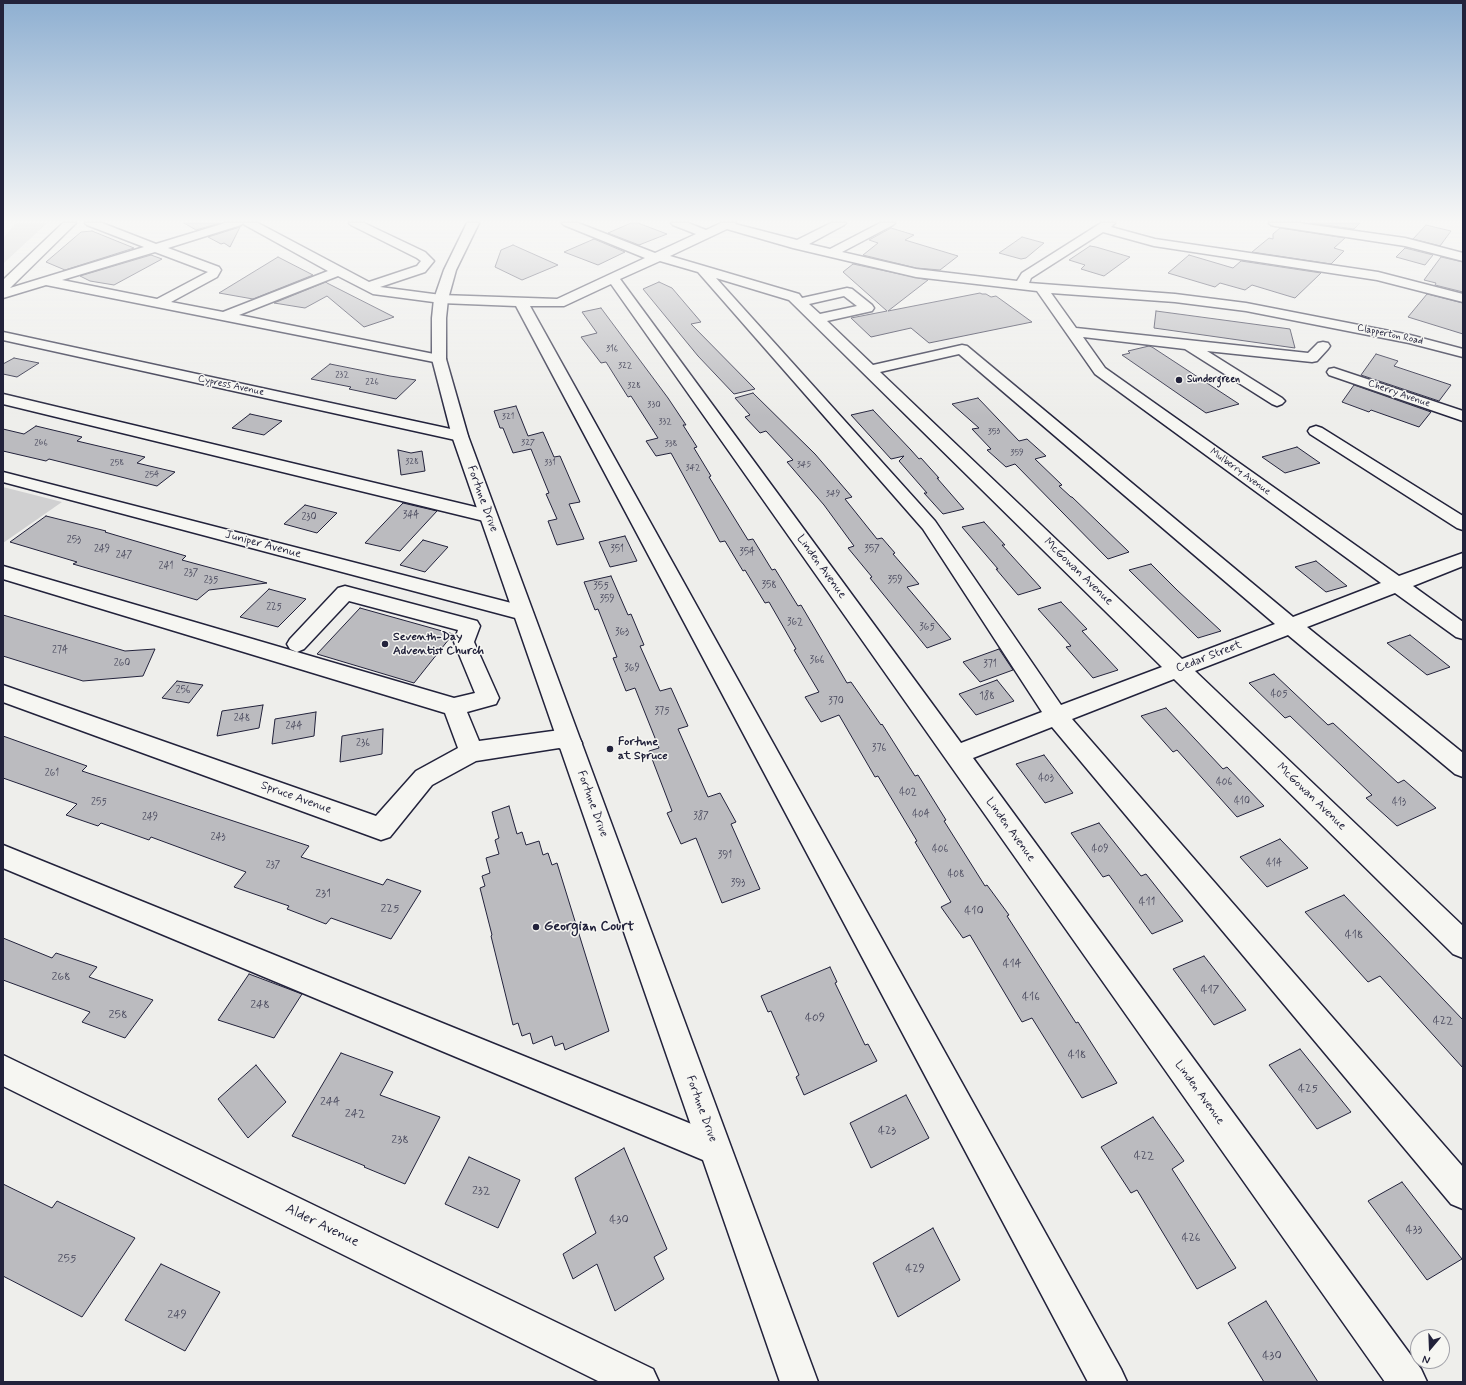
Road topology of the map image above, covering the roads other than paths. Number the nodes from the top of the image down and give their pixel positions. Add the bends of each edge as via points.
1 (24, 288) edge
2 (80, 288) edge
3 (188, 288) edge
4 (297, 288) edge
5 (369, 288) edge
6 (445, 288) edge
7 (592, 288) edge
8 (619, 288) edge
9 (719, 288) edge
10 (763, 288) edge
11 (1038, 288) edge
12 (1042, 288) junction
13 (1422, 288) edge
14 (3, 294) edge
15 (1463, 298) edge
16 (441, 299) junction
17 (521, 302) junction
18 (800, 302) junction
19 (159, 303) junction
20 (225, 316) junction
21 (817, 319) junction
22 (1072, 332) junction
23 (3, 336) edge
24 (1188, 345) junction
25 (1323, 346) dead end
26 (1463, 353) edge
27 (439, 359) junction
28 (869, 370) junction
29 (1334, 372) dead end
30 (3, 399) edge
31 (1276, 401) dead end
32 (1463, 416) edge
33 (1316, 431) dead end
34 (460, 436) junction
35 (3, 477) edge
36 (488, 516) junction
37 (1463, 524) edge
38 (1463, 559) edge
39 (3, 572) edge
40 (1397, 585) junction
41 (523, 613) junction
42 (1291, 626) junction
43 (1463, 632) edge
44 (298, 644) dead end
45 (1178, 669) junction
46 (3, 693) edge
47 (454, 707) junction
48 (1056, 716) junction
49 (570, 743) junction
50 (471, 752) junction
51 (956, 755) junction
52 (1463, 767) edge
53 (3, 856) edge
54 (1463, 945) edge
55 (3, 1070) edge
56 (715, 1149) junction
57 (1463, 1192) edge
58 (640, 1382) edge
59 (799, 1382) edge
60 (1108, 1382) edge
61 (1408, 1382) edge

1 - 14 street
2 - 19 street
3 - 19 street
4 - 20 street
5 - 16 street
6 - 16 street, Fortune Drive
7 - 17 street via 559,303
8 - 51 street, Linden Avenue
9 - 48 street via 929,525
10 - 18 street, McGowan Avenue via 794,297
11 - 12 street, Clapperton Road
12 - 22 street, Mulberry Avenue
12 - 26 street, Clapperton Road via 1246,306 1410,339
13 - 15 street
16 - 17 street
16 - 27 street, Fortune Drive
17 - 60 street
18 - 21 street, McGowan Avenue
18 - 21 street via 847,292 867,308
19 - 20 street
20 - 27 street
21 - 28 street, McGowan Avenue
22 - 24 street
22 - 40 street, Mulberry Avenue via 1100,372
23 - 34 street, Cypress Avenue
24 - 25 street via 1312,358
24 - 31 street
27 - 34 street, Fortune Drive
28 - 42 street via 962,349
28 - 45 street, McGowan Avenue
29 - 32 street, Cherry Avenue
30 - 36 street
33 - 37 street
34 - 36 street, Fortune Drive
35 - 41 street, Juniper Avenue
36 - 41 street, Fortune Drive
38 - 40 street, Cedar Street
39 - 47 street
40 - 42 street, Cedar Street
40 - 43 street, Mulberry Avenue
41 - 49 street, Fortune Drive
42 - 45 street, Cedar Street
42 - 52 street
44 - 47 street via 345,593 470,626 464,642 488,698
45 - 48 street, Cedar Street
45 - 54 street, McGowan Avenue
46 - 50 street, Spruce Avenue via 381,829 424,778
47 - 50 street
48 - 51 street, Cedar Street
48 - 57 street
49 - 50 street, Spruce Avenue via 560,739
49 - 56 street, Fortune Drive
51 - 61 street, Linden Avenue
53 - 56 street
55 - 58 street, Alder Avenue
56 - 59 street, Fortune Drive

